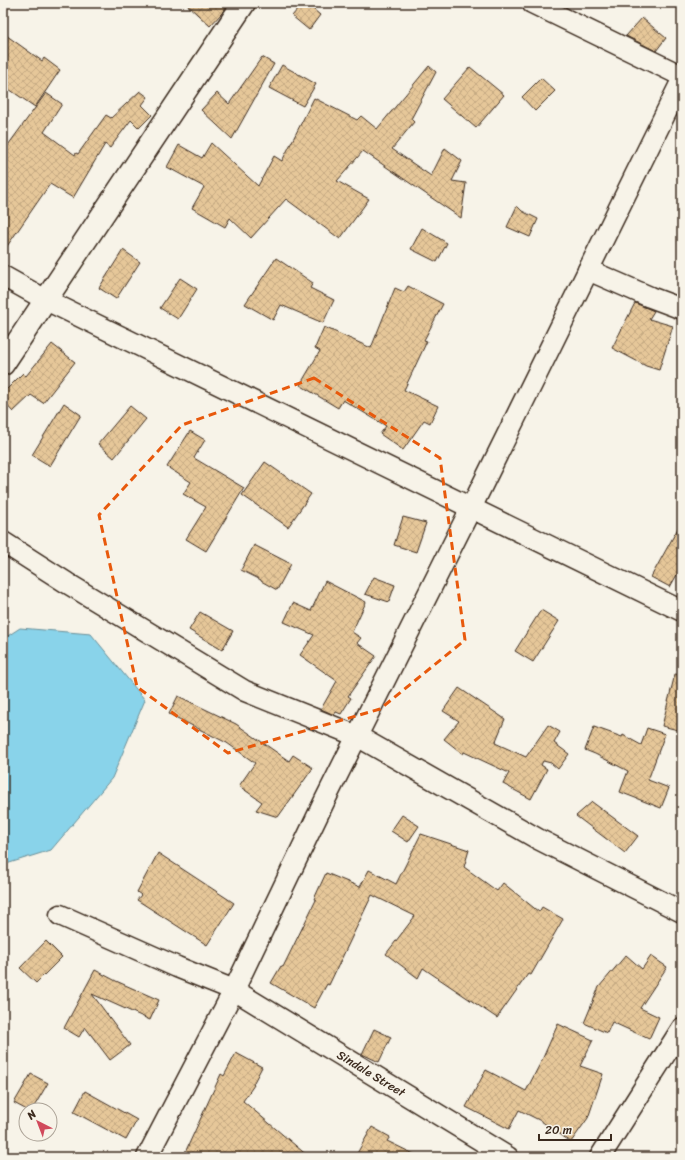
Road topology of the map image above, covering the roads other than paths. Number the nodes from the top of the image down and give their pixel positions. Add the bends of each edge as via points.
1 (244, 3) edge
2 (532, 3) edge
3 (682, 76) edge
4 (682, 80) edge
5 (588, 270) junction
6 (3, 276) edge
7 (46, 300) junction
8 (682, 308) edge
9 (3, 364) edge
10 (471, 508) junction
11 (3, 542) edge
12 (682, 611) edge
13 (357, 736) junction
14 (682, 912) edge
15 (60, 915) dead end
16 (234, 990) junction
17 (682, 1028) edge
18 (147, 1157) edge
19 (508, 1157) edge
20 (600, 1157) edge

1 - 7 street
2 - 3 street
4 - 5 street
5 - 8 street
5 - 10 street
6 - 7 street
7 - 9 street
7 - 10 street
10 - 12 street
10 - 13 street
11 - 13 street via 245,691
13 - 14 street via 538,839
13 - 16 street
15 - 16 street, Sindale Street
16 - 18 street
16 - 19 street, Sindale Street
17 - 20 street

